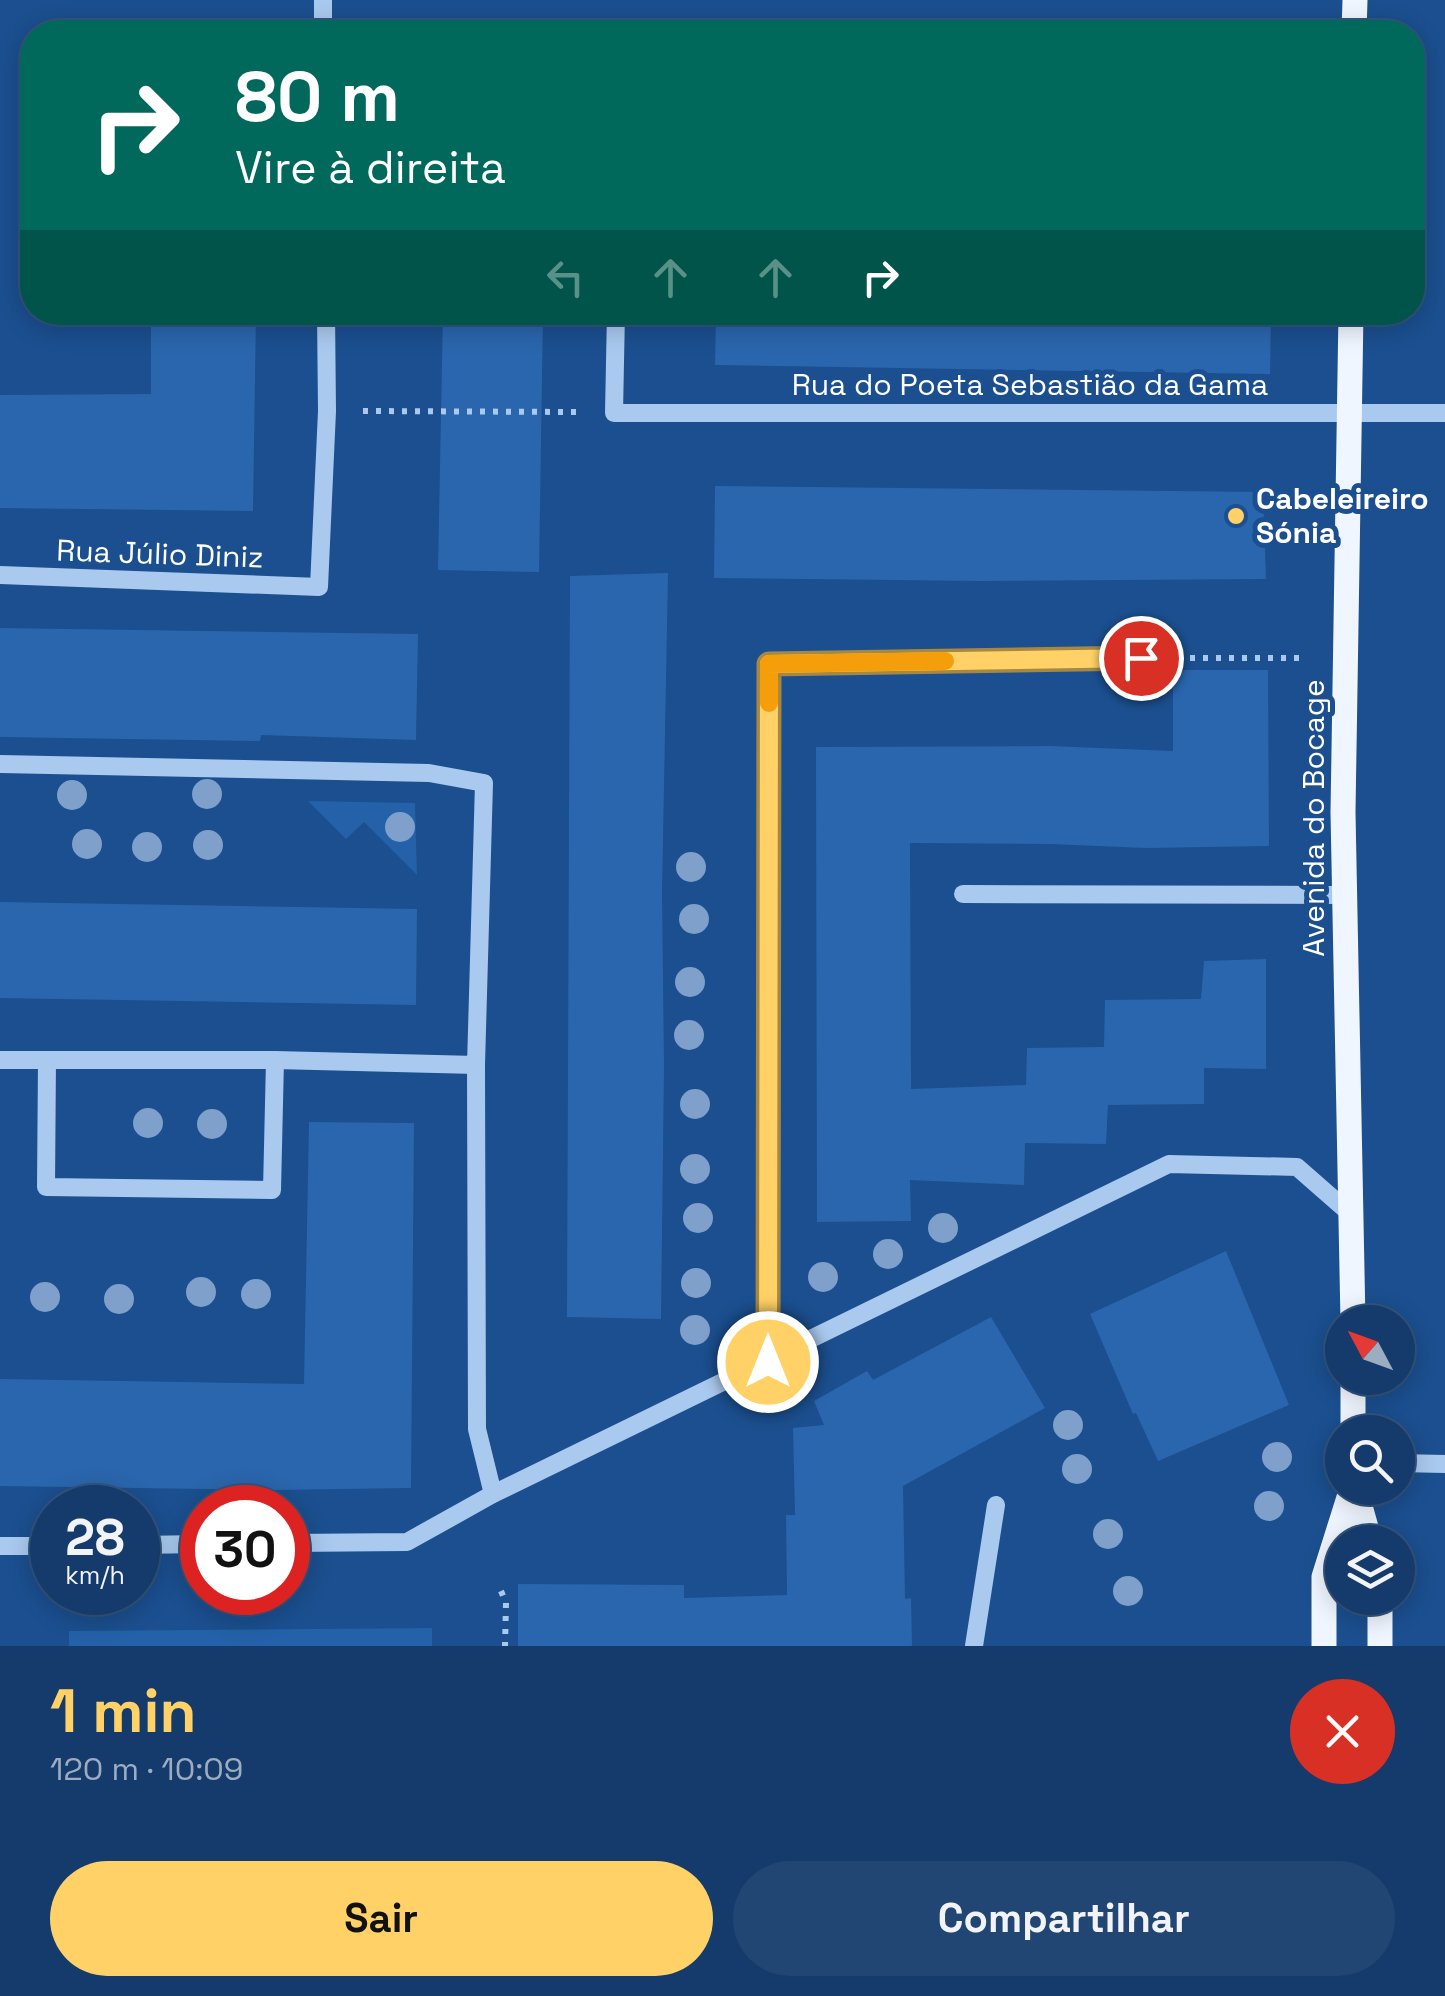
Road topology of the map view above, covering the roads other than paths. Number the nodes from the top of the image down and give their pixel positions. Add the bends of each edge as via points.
1 (326, 325) edge
2 (616, 325) edge
3 (1351, 325) edge
4 (1350, 413) junction
5 (1445, 413) edge
6 (0, 575) edge
7 (1141, 658) road end
8 (0, 764) edge
9 (962, 894) dead end
10 (1346, 895) junction
11 (0, 1060) edge
12 (46, 1060) junction
13 (275, 1060) junction
14 (476, 1065) junction
15 (1353, 1216) junction
16 (1353, 1305) edge
17 (768, 1362) junction
18 (1415, 1463) edge
19 (1445, 1464) edge
20 (493, 1494) junction
21 (996, 1504) dead end
22 (1348, 1505) edge
23 (310, 1543) edge
24 (0, 1546) edge
25 (30, 1546) edge
26 (1380, 1615) edge
27 (974, 1646) edge
28 (1324, 1646) edge
29 (1380, 1646) edge

1 - 6 street, Rua Júlio Diniz via 319,587
2 - 4 street, Rua do Poeta Sebastião da Gama via 614,412
3 - 4 main road, Avenida do Bocage
4 - 5 street, Rua do Poeta Sebastião da Gama
4 - 10 main road, Avenida do Bocage
7 - 17 street via 769,664
8 - 14 street via 429,773 484,783
9 - 10 street
10 - 15 main road, Avenida do Bocage
11 - 12 street
12 - 13 street
12 - 13 street via 46,1187 272,1190
13 - 14 street
14 - 20 street via 478,1430
15 - 16 main road, Avenida do Bocage
15 - 17 street via 1297,1167 1169,1164
17 - 20 street
18 - 19 street
20 - 23 street via 408,1542
21 - 27 street
22 - 28 main road via 1324,1577
24 - 25 street
26 - 29 main road

